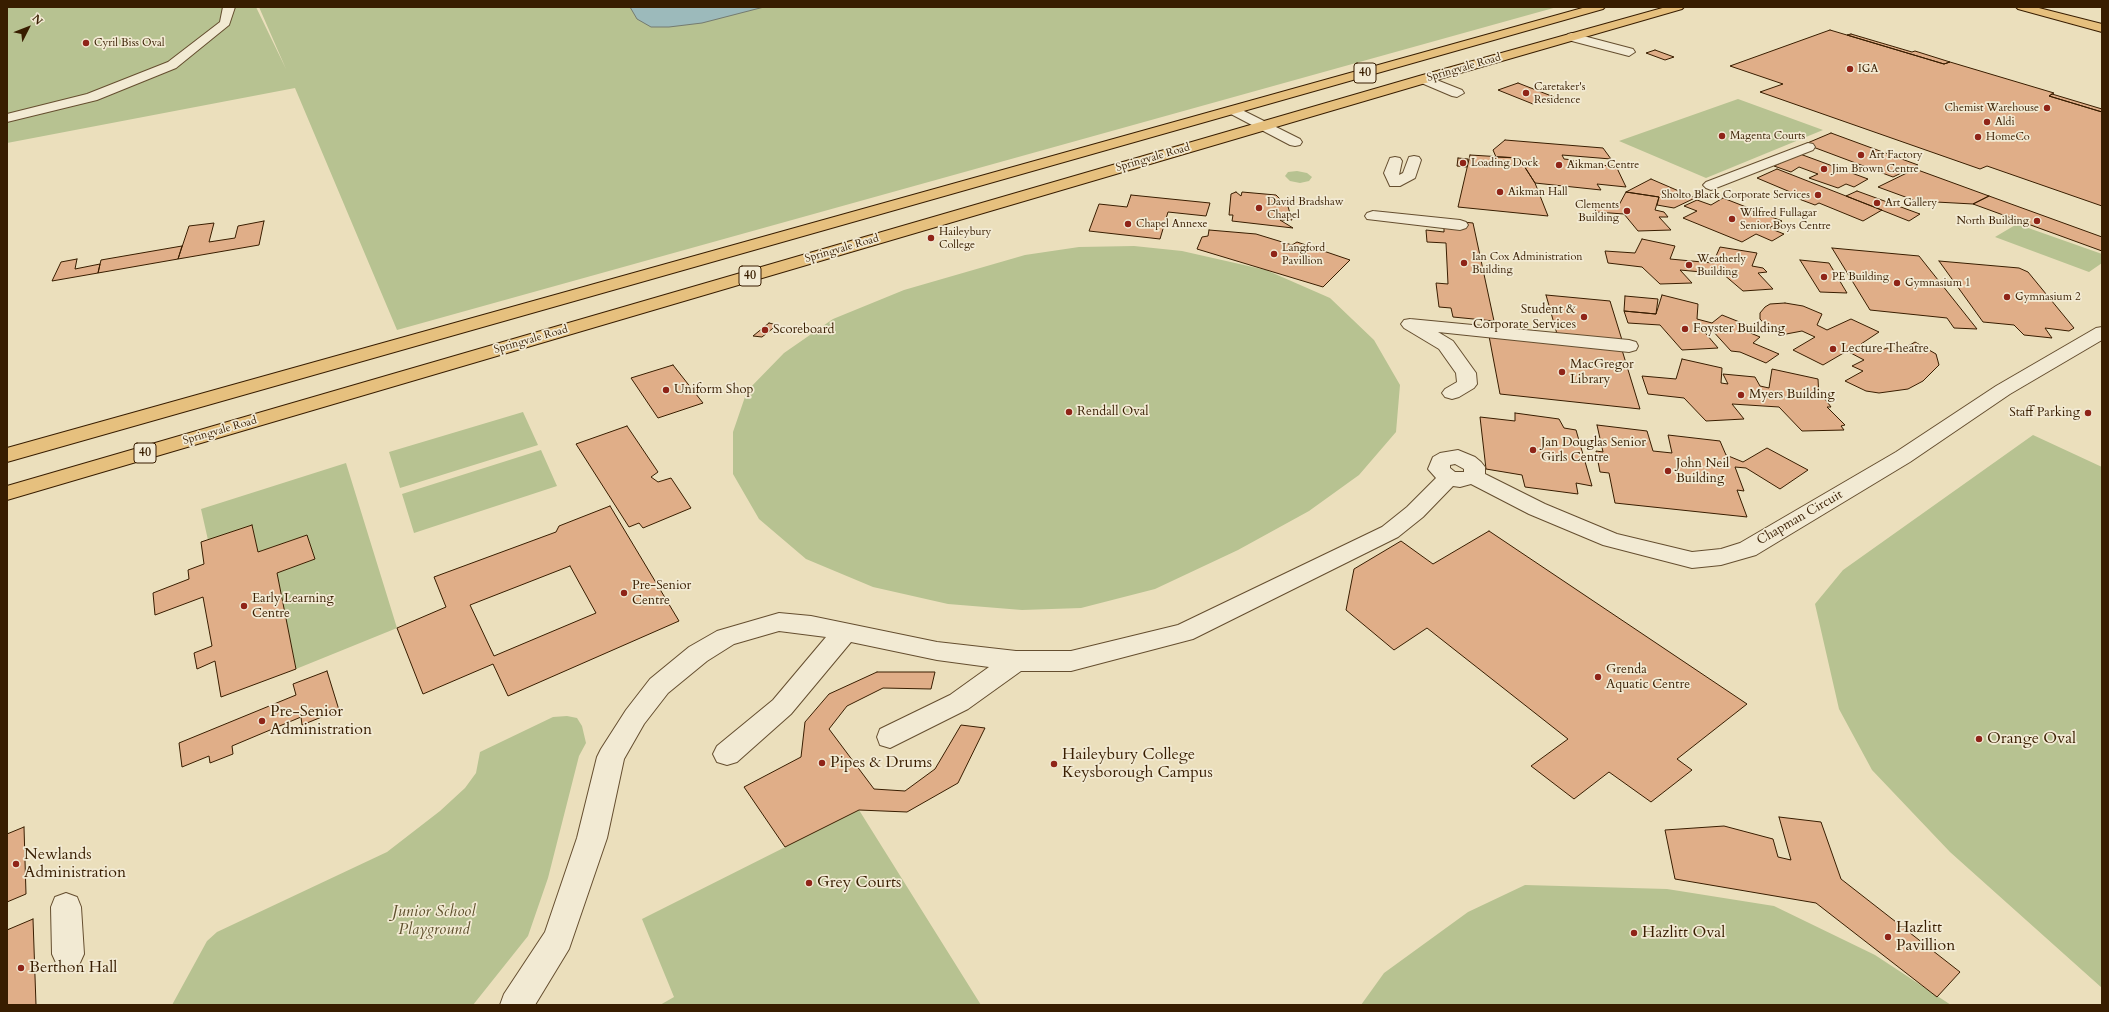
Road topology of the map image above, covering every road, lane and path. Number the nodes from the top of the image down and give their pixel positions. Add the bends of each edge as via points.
1 (229, 7) edge
2 (1599, 7) edge
3 (1678, 7) edge
4 (2022, 7) edge
5 (2102, 28) edge
6 (1572, 38) junction
7 (1629, 52) dead end
8 (1424, 79) junction
9 (1457, 93) dead end
10 (1234, 110) junction
11 (7, 118) edge
12 (1264, 126) junction
13 (1295, 142) dead end
14 (1808, 147) dead end
15 (1414, 160) dead end
16 (1395, 161) dead end
17 (1711, 185) dead end
18 (1373, 216) dead end
19 (1460, 225) dead end
20 (2101, 331) edge
21 (1630, 346) dead end
22 (1452, 393) dead end
23 (7, 455) edge
24 (7, 493) edge
25 (845, 632) junction
26 (1016, 661) junction
27 (890, 738) dead end
28 (727, 754) dead end
29 (66, 906) dead end
30 (68, 954) dead end
31 (516, 1005) edge

1 - 11 street via 225,23 172,65 92,97
2 - 10 main road, Springvale Road / 40
3 - 6 main road, Springvale Road / 40
4 - 5 main road
6 - 7 street
6 - 8 main road, Springvale Road / 40
8 - 9 street
8 - 12 main road, Springvale Road / 40
10 - 12 street
10 - 23 main road, Springvale Road / 40
12 - 13 street
12 - 24 main road, Springvale Road / 40
14 - 17 street
15 - 16 street via 1410,176 1395,183 1391,173
18 - 19 street
20 - 26 street, Chapman Circuit via 2003,390 1903,458 1748,549 1721,557 1692,560 1611,540 1537,509 1512,495 1461,477 1382,537 1184,633 1071,661
21 - 22 street via 1410,324 1446,345 1466,373 1467,384
25 - 26 street via 937,650
25 - 28 street via 782,707
25 - 31 street via 779,622 726,637 698,654 659,686 635,717 611,757 592,838 558,939
26 - 27 street via 959,702
29 - 30 street

